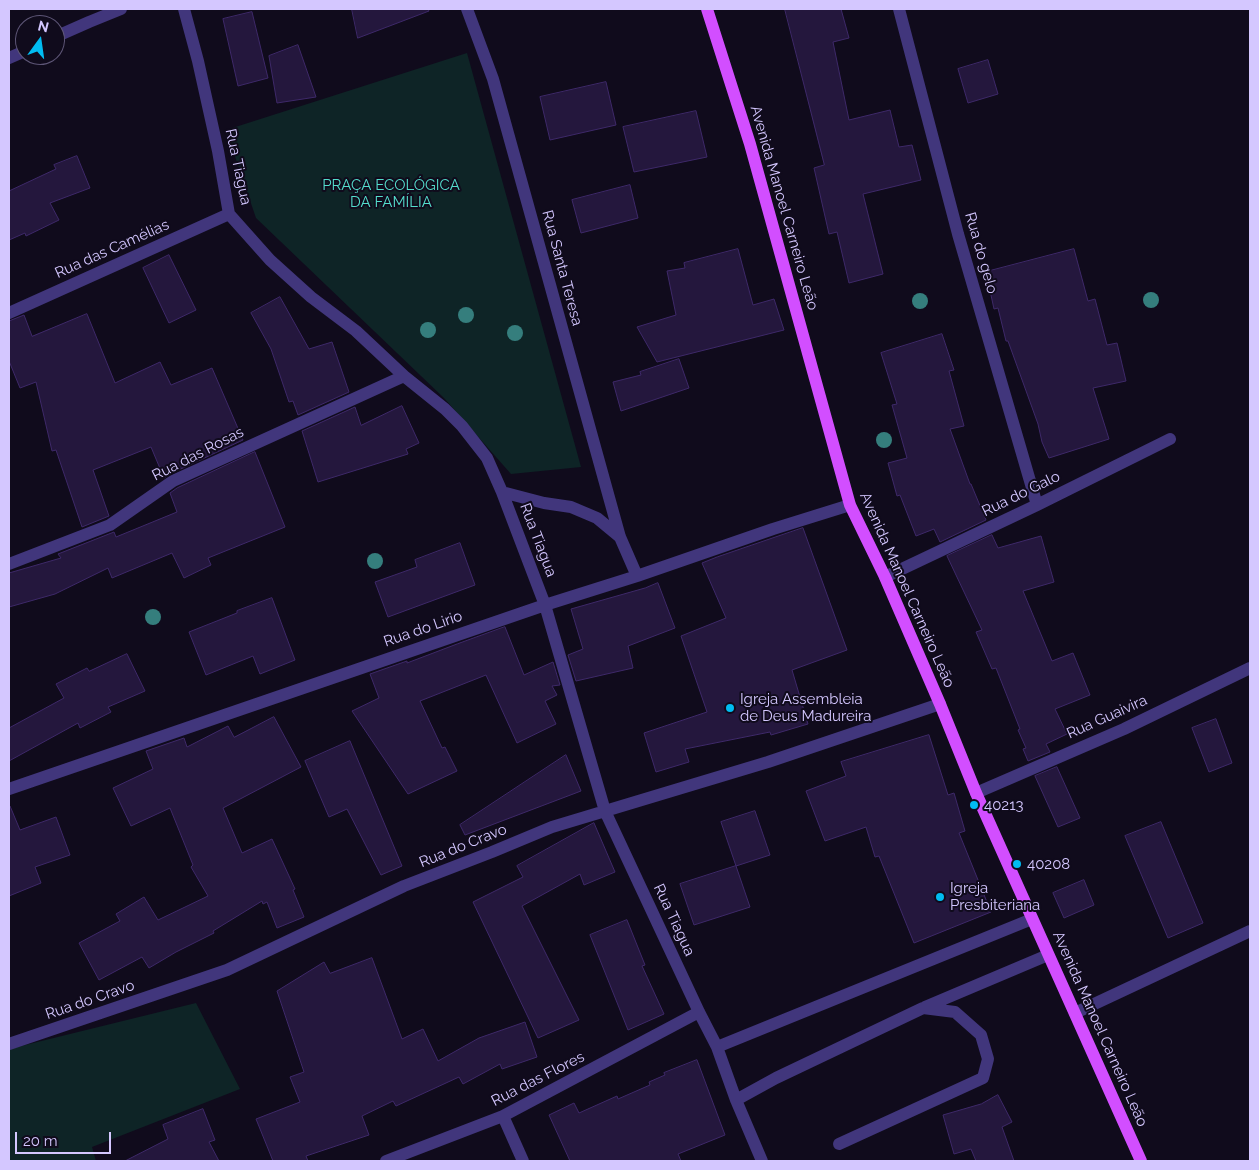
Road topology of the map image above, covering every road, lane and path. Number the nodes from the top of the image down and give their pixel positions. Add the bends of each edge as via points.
1 (121, 9) edge
2 (184, 9) edge
3 (467, 9) edge
4 (707, 9) edge
5 (899, 9) edge
6 (65, 32) edge
7 (230, 214) junction
8 (9, 313) edge
9 (404, 376) junction
10 (1170, 438) dead end
11 (502, 492) junction
12 (850, 505) junction
13 (1038, 506) junction
14 (620, 538) junction
15 (9, 564) edge
16 (637, 576) junction
17 (885, 577) junction
18 (545, 605) junction
19 (1250, 668) edge
20 (940, 704) junction
21 (9, 789) edge
22 (976, 793) junction
23 (605, 811) junction
24 (1032, 919) junction
25 (1250, 932) edge
26 (1048, 955) junction
27 (923, 1008) junction
28 (699, 1012) junction
29 (1075, 1012) junction
30 (9, 1044) edge
31 (717, 1047) junction
32 (736, 1100) junction
33 (503, 1116) junction
34 (839, 1144) dead end
35 (386, 1161) edge
36 (524, 1161) edge
37 (762, 1161) edge
38 (1141, 1161) edge

1 - 6 street
2 - 7 street, Rua Tiagua
3 - 14 street, Rua Santa Teresa via 493,79
4 - 12 main road, Avenida Manoel Carneiro Leão via 750,144
5 - 13 street, Rua do gelo via 958,234
7 - 8 street, Rua das Camélias
7 - 9 street, Rua Tiagua via 270,260 356,331
9 - 11 street, Rua Tiagua via 462,426 487,458
9 - 15 street, Rua das Rosas via 173,482 110,525
10 - 13 street, Rua do Galo
11 - 14 street via 571,507 598,518
11 - 18 street, Rua Tiagua
12 - 16 street, Rua do Lirio
12 - 17 main road, Avenida Manoel Carneiro Leão
13 - 17 street, Rua do Galo
14 - 16 street
16 - 18 street, Rua do Lirio
17 - 20 main road, Avenida Manoel Carneiro Leão
18 - 21 street, Rua do Lirio
18 - 23 street, Rua Tiagua
19 - 22 street, Rua Guaivira
20 - 22 main road, Avenida Manoel Carneiro Leão
20 - 23 street, Rua do Cravo via 768,762
22 - 24 main road, Avenida Manoel Carneiro Leão
23 - 28 street, Rua Tiagua
23 - 30 street, Rua do Cravo via 552,827 404,886 227,970
24 - 26 main road, Avenida Manoel Carneiro Leão
24 - 31 street
25 - 29 street
26 - 27 street
26 - 29 main road, Avenida Manoel Carneiro Leão
27 - 32 street
27 - 34 street via 954,1012 981,1035 988,1059 983,1078
28 - 31 street, Rua Tiagua
28 - 33 street, Rua das Flores
29 - 38 main road, Avenida Manoel Carneiro Leão
31 - 32 street, Rua Tiagua
32 - 37 street, Rua Tiagua
33 - 35 street, Rua das Flores
33 - 36 street

